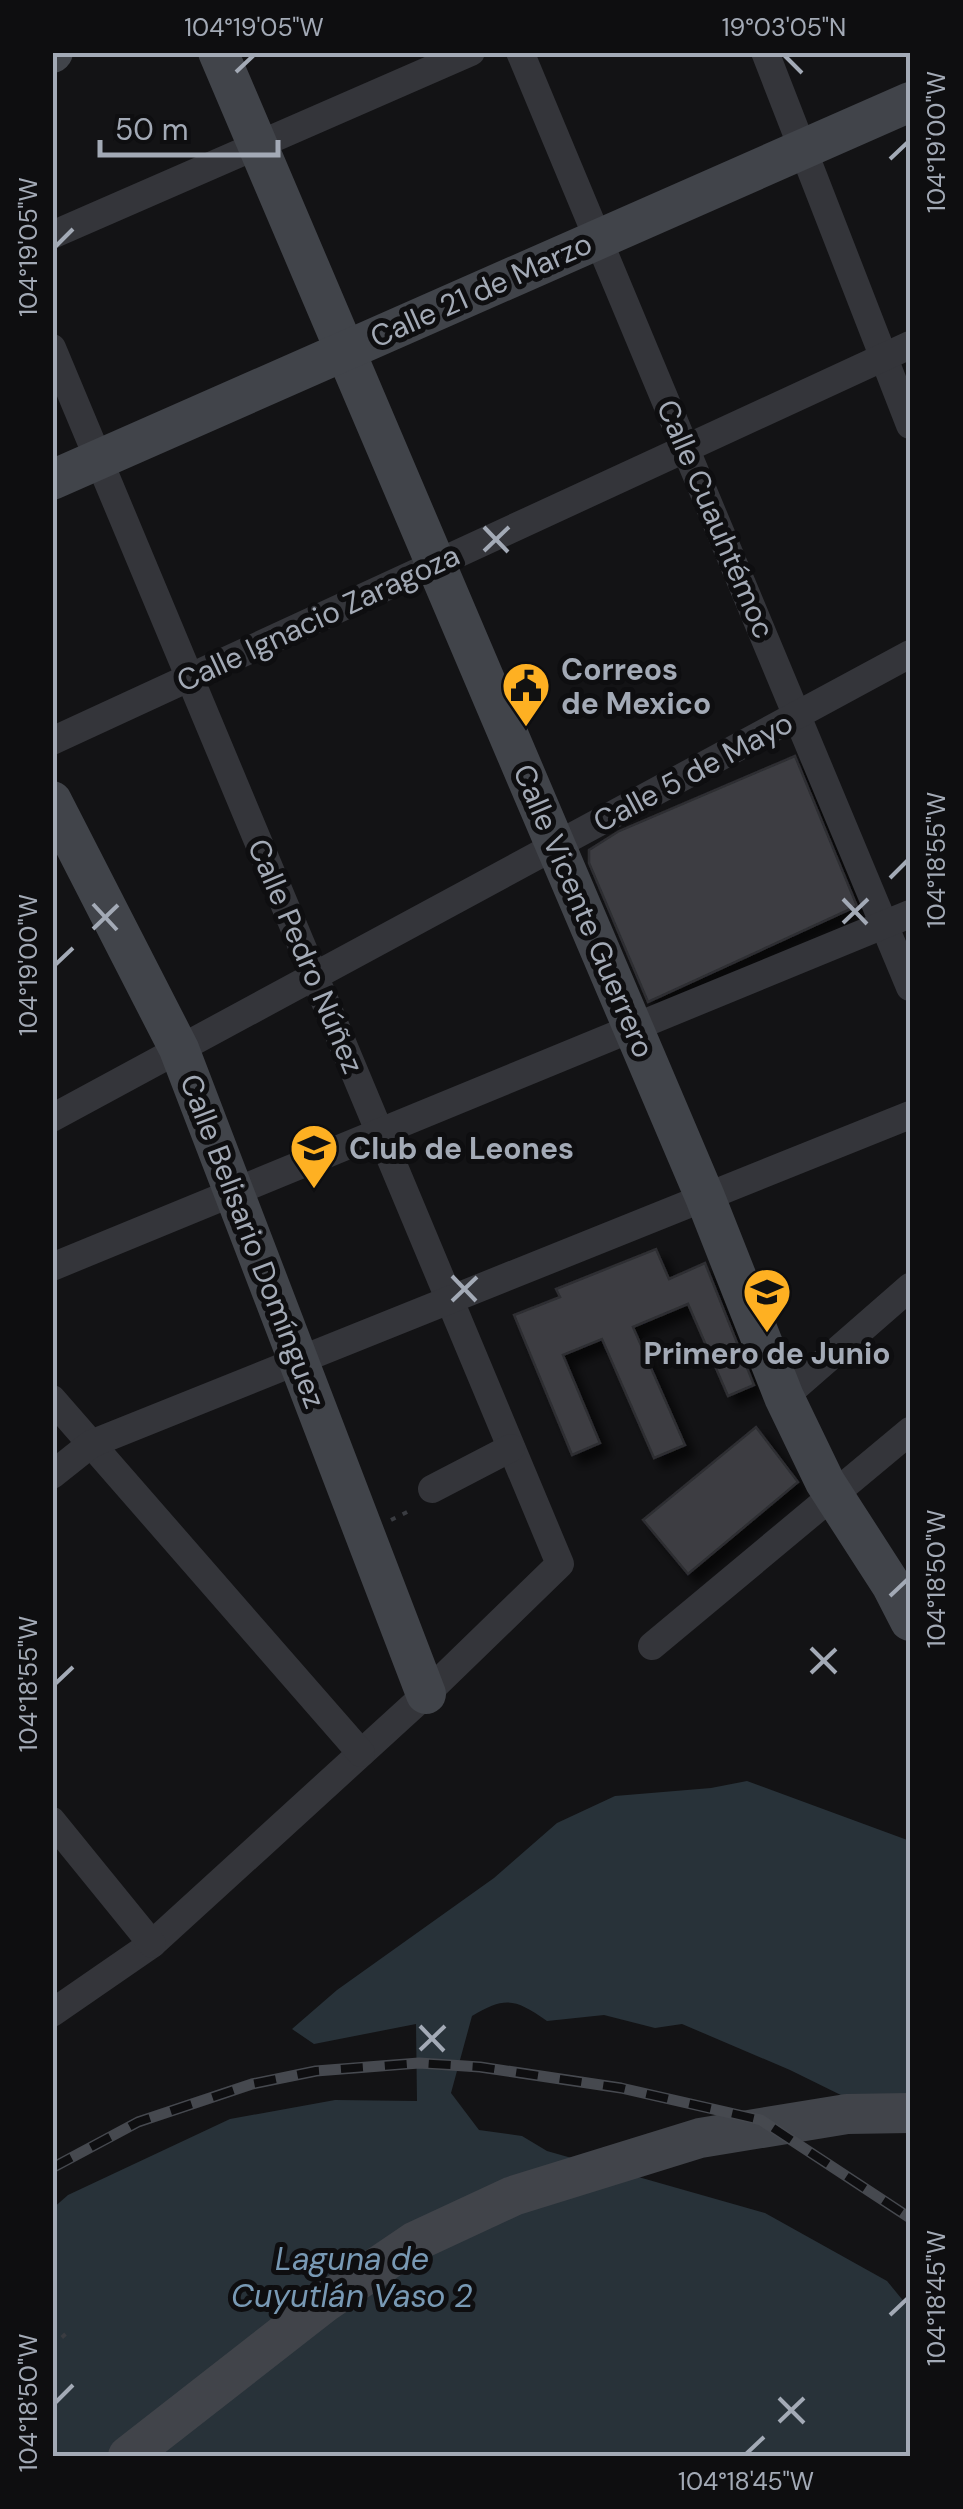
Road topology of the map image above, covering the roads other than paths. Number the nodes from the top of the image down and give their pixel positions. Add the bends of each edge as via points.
1 (218, 52) edge
2 (471, 52) edge
3 (520, 52) edge
4 (765, 52) edge
5 (910, 102) edge
6 (258, 146) junction
7 (802, 148) junction
8 (52, 235) edge
9 (598, 238) junction
10 (910, 345) edge
11 (52, 348) edge
12 (345, 350) junction
13 (884, 358) junction
14 (910, 424) edge
15 (686, 449) junction
16 (99, 460) junction
17 (52, 480) edge
18 (436, 564) junction
19 (910, 654) edge
20 (190, 678) junction
21 (798, 716) junction
22 (52, 741) edge
23 (52, 801) edge
24 (556, 846) junction
25 (898, 919) edge
26 (315, 977) junction
27 (910, 986) edge
28 (633, 1028) junction
29 (179, 1049) junction
30 (910, 1115) edge
31 (52, 1118) edge
32 (380, 1132) junction
33 (234, 1192) junction
34 (706, 1197) junction
35 (52, 1266) edge
36 (910, 1287) edge
37 (450, 1300) junction
38 (298, 1360) junction
39 (784, 1397) junction
40 (52, 1399) edge
41 (910, 1431) edge
42 (91, 1444) junction
43 (512, 1448) junction
44 (52, 1475) edge
45 (432, 1490) dead end
46 (832, 1494) junction
47 (904, 1595) edge
48 (652, 1646) dead end
49 (426, 1694) junction
50 (361, 1753) junction
51 (52, 1821) edge
52 (152, 1944) junction
53 (52, 2013) edge
54 (910, 2113) edge
55 (128, 2456) edge

1 - 6 street, Calle Vicente Guerrero
2 - 6 street
3 - 9 street, Calle Cuauhtémoc
4 - 7 street
5 - 7 street, Calle 21 de Marzo
6 - 8 street
6 - 12 street, Calle Vicente Guerrero
7 - 9 street, Calle 21 de Marzo
7 - 13 street
9 - 12 street, Calle 21 de Marzo
9 - 15 street, Calle Cuauhtémoc
10 - 13 street, Calle Ignacio Zaragoza
11 - 16 street, Calle Pedro Núñez
12 - 16 street, Calle 21 de Marzo
12 - 18 street, Calle Vicente Guerrero
13 - 14 street
13 - 15 street, Calle Ignacio Zaragoza
15 - 18 street, Calle Ignacio Zaragoza
15 - 21 street, Calle Cuauhtémoc
16 - 17 street, Calle 21 de Marzo
16 - 20 street, Calle Pedro Núñez
18 - 20 street, Calle Ignacio Zaragoza
18 - 24 street, Calle Vicente Guerrero
19 - 21 street, Calle 5 de Mayo
20 - 22 street, Calle Ignacio Zaragoza
20 - 26 street, Calle Pedro Núñez
21 - 24 street, Calle 5 de Mayo
21 - 25 street, Calle Cuauhtémoc
23 - 29 street, Calle Belisario Domínguez
24 - 26 street, Calle 5 de Mayo
24 - 28 street, Calle Vicente Guerrero
25 - 27 street, Calle Cuauhtémoc
25 - 28 street
26 - 29 street, Calle 5 de Mayo
26 - 32 street, Calle Pedro Núñez
28 - 32 street
28 - 34 street, Calle Vicente Guerrero
29 - 31 street, Calle 5 de Mayo
29 - 33 street, Calle Belisario Domínguez
30 - 34 street
32 - 33 street
32 - 37 street, Calle Pedro Núñez
33 - 35 street
33 - 38 street, Calle Belisario Domínguez
34 - 37 street
34 - 39 street, Calle Vicente Guerrero
36 - 39 street
37 - 38 street
37 - 43 street, Calle Pedro Núñez
38 - 42 street
38 - 49 street, Calle Belisario Domínguez
39 - 46 street, Calle Vicente Guerrero
40 - 42 street
41 - 46 street
42 - 44 street
42 - 50 street
43 - 45 street
43 - 49 street, Calle Pedro Núñez via 560,1564
46 - 47 street, Calle Vicente Guerrero
46 - 48 street
49 - 50 street
50 - 52 street
51 - 52 street
52 - 53 street
54 - 55 street via 847,2114 719,2134 513,2196 414,2242 338,2292

